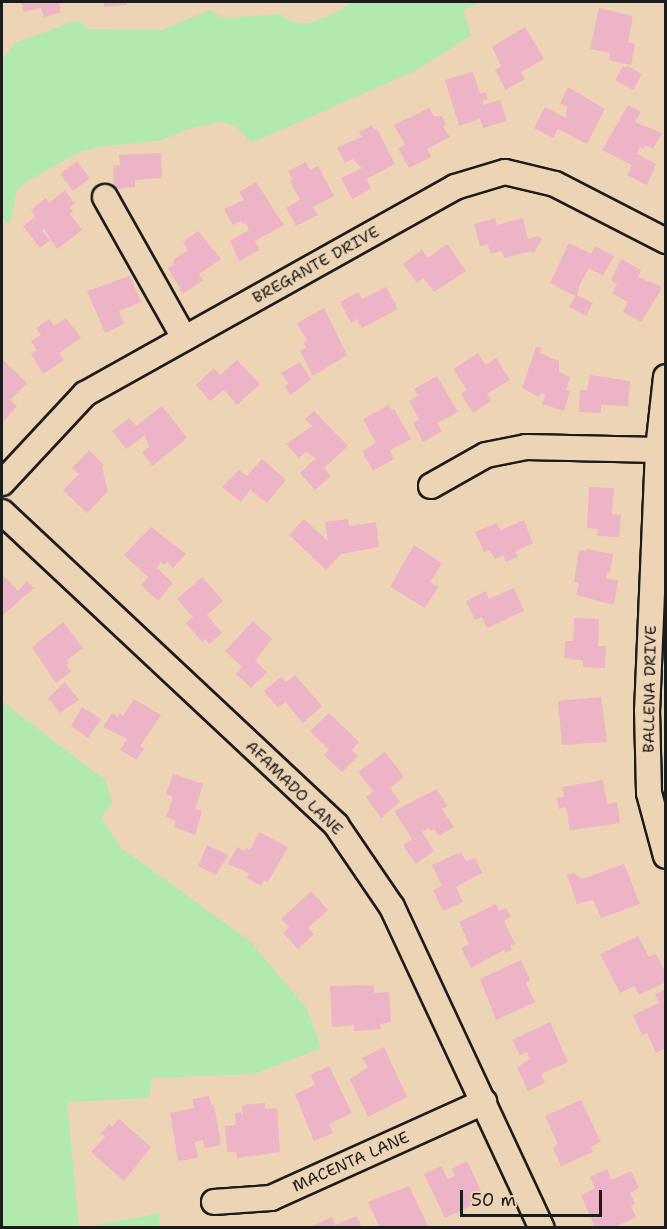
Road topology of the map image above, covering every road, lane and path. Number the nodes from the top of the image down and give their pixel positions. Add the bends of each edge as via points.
1 (105, 197) dead end
2 (666, 241) edge
3 (184, 338) junction
4 (666, 377) edge
5 (658, 450) junction
6 (2, 483) edge
7 (431, 486) dead end
8 (2, 512) edge
9 (666, 856) edge
10 (484, 1102) junction
11 (214, 1202) dead end
12 (542, 1227) edge

1 - 3 street
2 - 3 street, BREGANTE DRIVE via 555,184 506,172 455,187
3 - 6 street, BREGANTE DRIVE via 85,394
4 - 5 street, BALLENA DRIVE
5 - 7 street via 526,447 486,455
5 - 9 street, BALLENA DRIVE via 647,710 649,793
8 - 10 street, AFAMADO LANE via 336,825 392,907
10 - 11 street, MACENTA LANE via 271,1198
10 - 12 street, AFAMADO LANE

